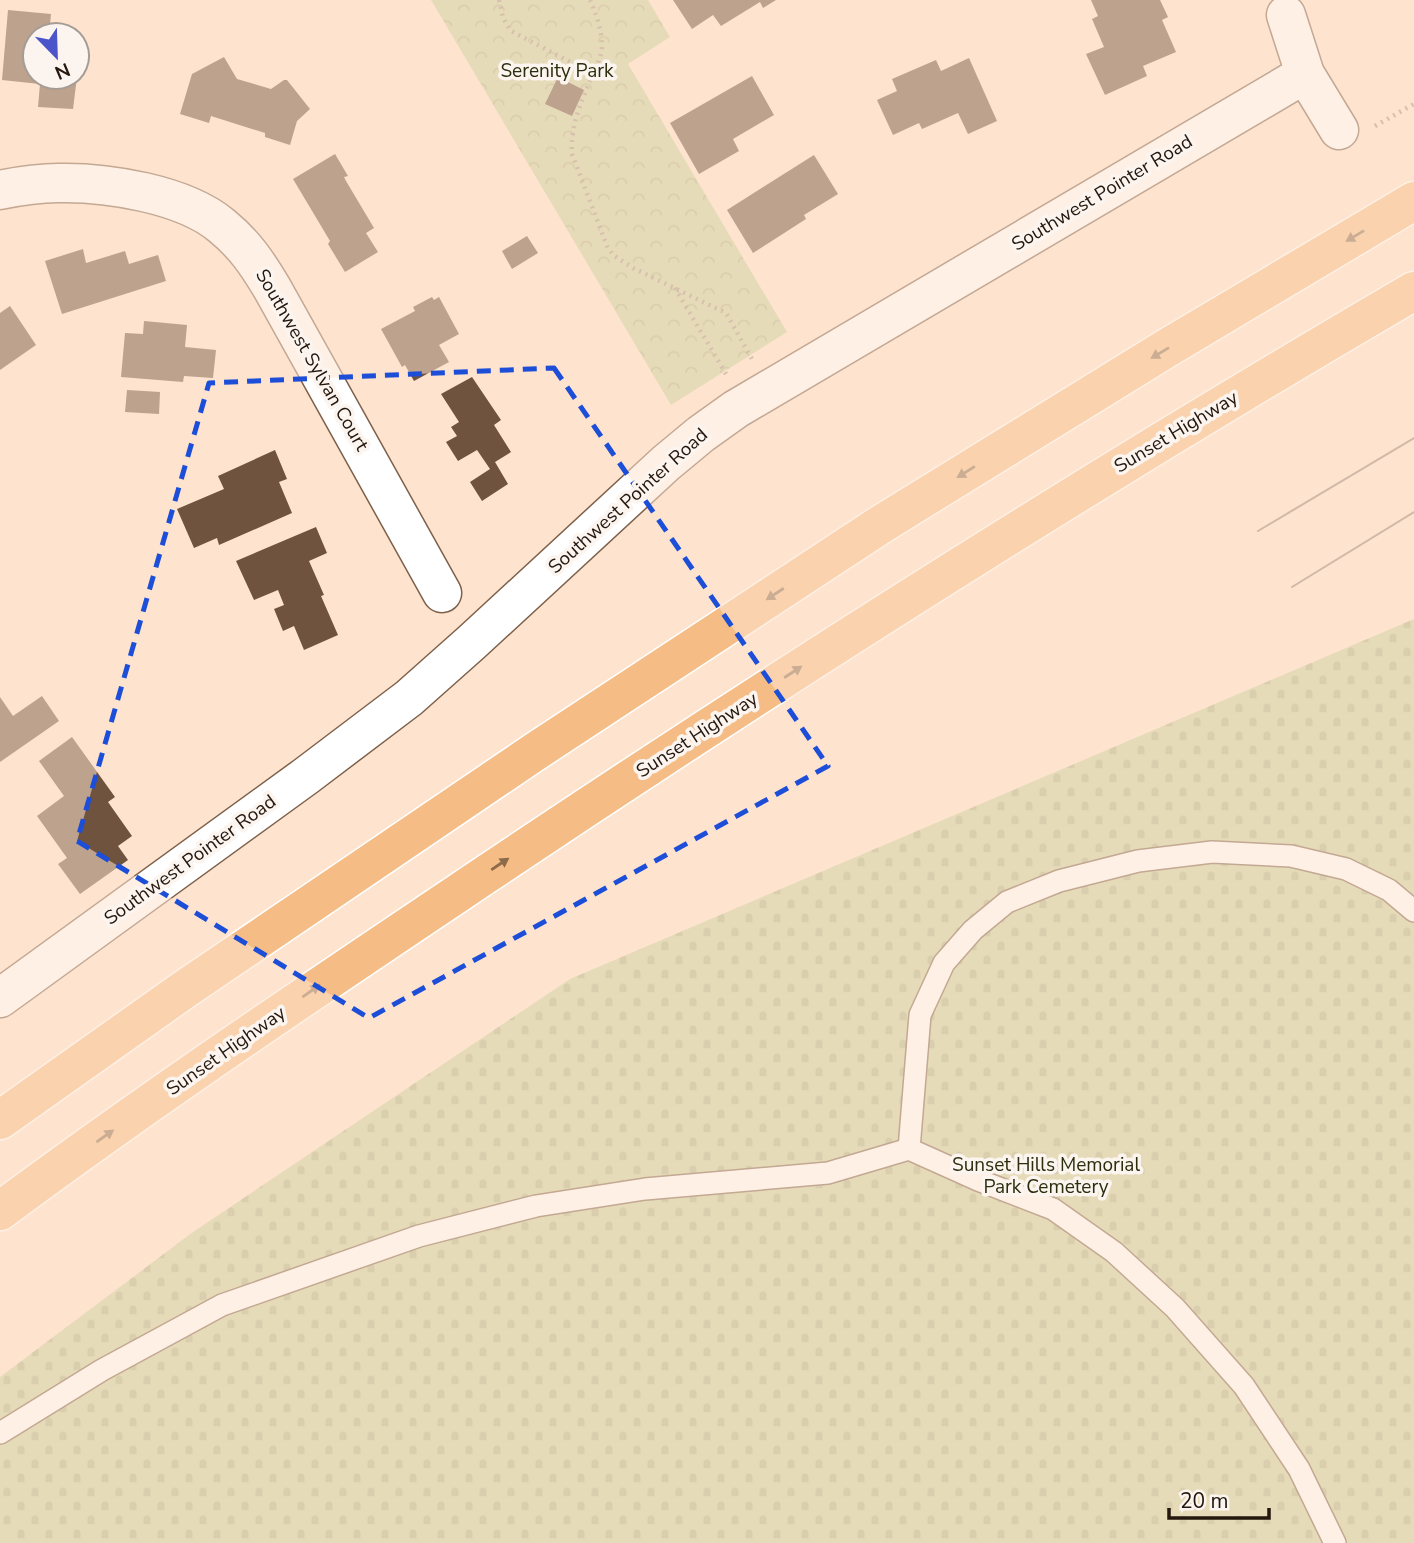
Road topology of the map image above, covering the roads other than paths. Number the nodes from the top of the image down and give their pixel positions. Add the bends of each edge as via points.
1 (1286, 15) dead end
2 (1305, 74) junction
3 (1339, 130) dead end
4 (0, 190) edge
5 (1414, 201) edge
6 (1414, 291) edge
7 (442, 593) dead end
8 (1414, 911) edge
9 (0, 998) edge
10 (0, 1120) edge
11 (909, 1149) junction
12 (49, 1175) junction
13 (0, 1211) edge
14 (0, 1228) edge
15 (0, 1433) edge
16 (1335, 1543) edge

1 - 2 street
2 - 3 street
2 - 9 street, Southwest Pointer Road via 736,409 666,463 409,698
4 - 7 street, Southwest Sylvan Court via 60,183 108,186 183,204 220,225 250,253 272,288
5 -> 10 highway via 880,525 536,751
12 -> 6 highway, Sunset Highway via 325,982 853,633
8 - 11 lane via 1389,890 1346,869 1292,856 1212,852 1138,861 1059,881 1007,902 973,930 944,963 920,1015
11 - 15 lane via 828,1173 645,1189 536,1206 419,1236 222,1305 102,1370
11 - 16 lane via 1052,1209 1114,1252 1175,1308 1244,1386 1298,1469
12 - 13 highway, Sunset Highway
12 - 14 highway

